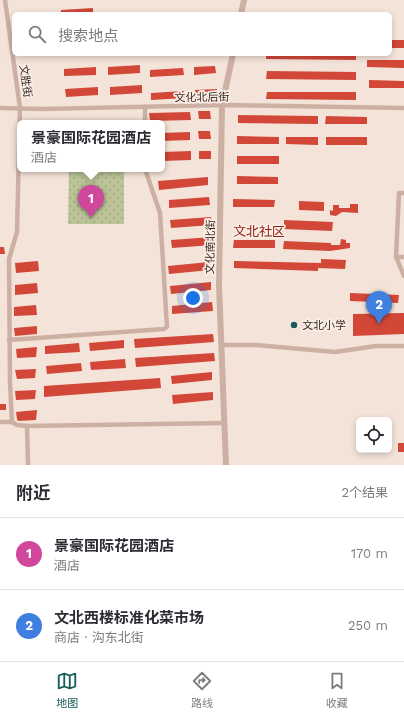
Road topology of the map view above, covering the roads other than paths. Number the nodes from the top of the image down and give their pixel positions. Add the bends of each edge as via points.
1 (5, 0) edge
2 (244, 0) edge
3 (241, 12) edge
4 (12, 50) edge
5 (13, 56) edge
6 (232, 56) edge
7 (222, 105) junction
8 (145, 107) junction
9 (0, 108) edge
10 (20, 108) junction
11 (404, 108) edge
12 (20, 120) edge
13 (145, 120) edge
14 (18, 172) edge
15 (146, 172) edge
16 (404, 193) edge
17 (396, 257) junction
18 (404, 257) edge
19 (404, 276) edge
20 (9, 340) junction
21 (221, 345) junction
22 (404, 346) edge
23 (0, 422) edge
24 (12, 422) junction
25 (224, 424) junction
26 (27, 426) junction
27 (28, 465) edge
28 (226, 465) edge

1 - 4 street, 文胜街
2 - 3 street
5 - 10 street, 文胜街
6 - 7 street, 文化南北街
7 - 8 street, 文化北后街
7 - 11 street, 文化北后街
7 - 21 street, 文化南北街 via 219,285
8 - 10 street, 文化北后街
8 - 13 street
9 - 10 street, 文化北后街
10 - 12 street, 文胜街
14 - 20 street, 文胜街 via 17,232 9,259
15 - 20 street via 160,213 167,328
16 - 17 street via 399,193
17 - 18 street
17 - 19 street
20 - 24 street, 文胜街
21 - 22 street via 256,345 335,352 376,346
21 - 25 street, 文化南北街
23 - 24 street
24 - 26 street
25 - 26 street
25 - 28 street, 文化南北街
26 - 27 street

